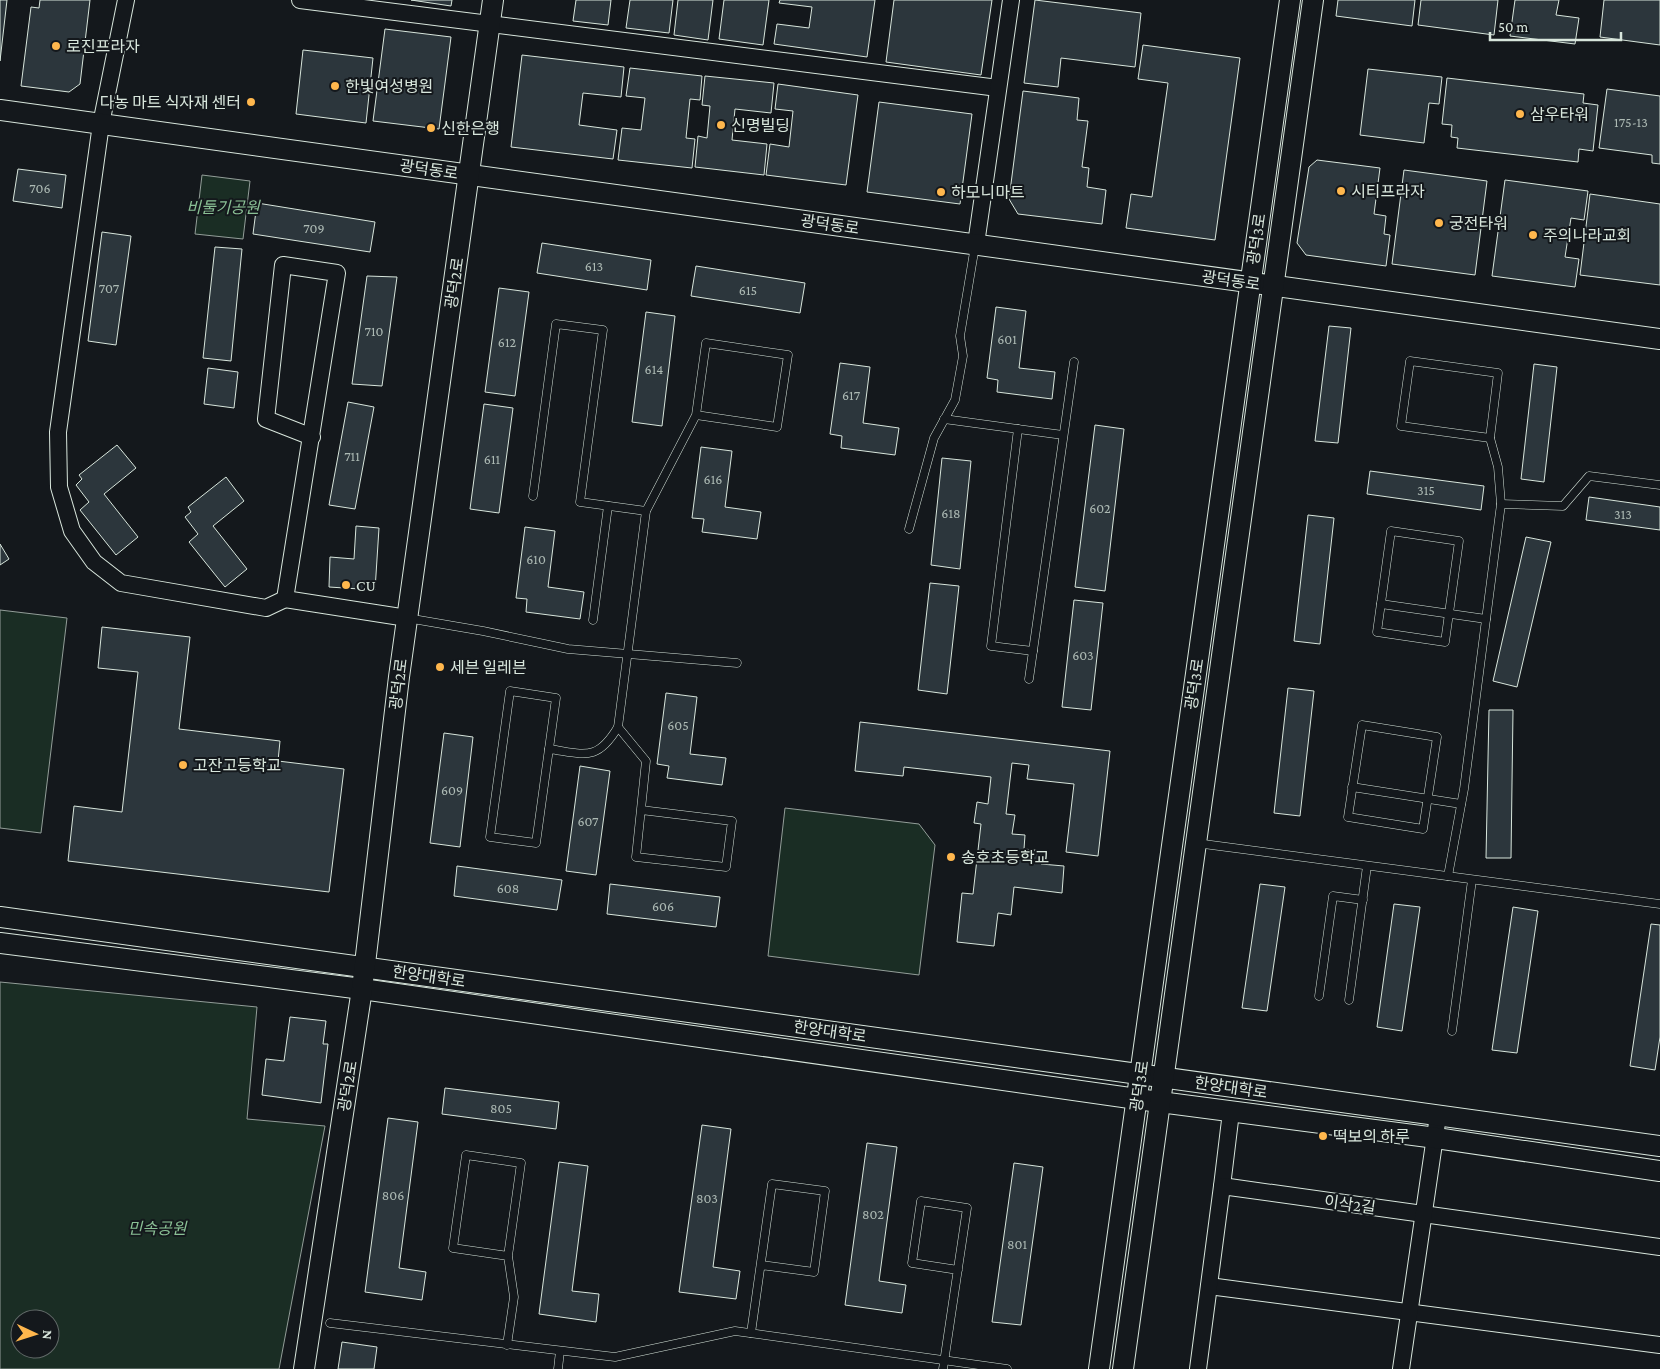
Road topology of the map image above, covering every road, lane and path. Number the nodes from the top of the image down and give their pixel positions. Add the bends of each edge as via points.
1 (126, 0) edge
2 (300, 0) edge
3 (493, 0) edge
4 (1011, 0) edge
5 (1290, 0) edge
6 (1312, 0) edge
7 (490, 24) junction
8 (998, 88) junction
9 (0, 110) edge
10 (101, 124) junction
11 (470, 175) junction
12 (976, 244) junction
13 (1250, 282) junction
14 (1273, 286) junction
15 (1660, 339) edge
16 (1074, 362) dead end
17 (696, 415) junction
18 (944, 419) junction
19 (1018, 429) junction
20 (1063, 435) junction
21 (312, 437) junction
22 (1490, 438) junction
23 (1660, 485) edge
24 (533, 496) dead end
25 (1501, 504) junction
26 (608, 506) junction
27 (646, 511) junction
28 (909, 529) dead end
29 (285, 599) junction
30 (1381, 604) junction
31 (1449, 614) junction
32 (407, 618) junction
33 (1486, 619) junction
34 (593, 620) dead end
35 (1033, 651) junction
36 (627, 654) junction
37 (737, 663) dead end
38 (1028, 679) dead end
39 (618, 727) junction
40 (549, 750) junction
41 (1352, 787) junction
42 (1427, 798) junction
43 (1461, 804) junction
44 (641, 810) junction
45 (1196, 842) junction
46 (1367, 866) junction
47 (1448, 876) junction
48 (1472, 880) junction
49 (1363, 900) junction
50 (1660, 904) edge
51 (0, 917) edge
52 (0, 943) edge
53 (364, 967) junction
54 (362, 989) junction
55 (1319, 996) dead end
56 (1349, 1000) dead end
57 (1452, 1031) dead end
58 (1140, 1074) junction
59 (1163, 1078) junction
60 (1137, 1099) junction
61 (1160, 1102) junction
62 (1231, 1112) junction
63 (1438, 1116) junction
64 (1436, 1138) junction
65 (1660, 1146) edge
66 (1660, 1171) edge
67 (1222, 1186) junction
68 (1424, 1215) junction
69 (1660, 1247) edge
70 (508, 1256) junction
71 (761, 1265) junction
72 (958, 1270) junction
73 (1209, 1286) junction
74 (1409, 1312) junction
75 (330, 1323) dead end
76 (751, 1333) junction
77 (507, 1344) junction
78 (1660, 1344) edge
79 (560, 1351) junction
80 (944, 1360) junction
81 (304, 1369) edge
82 (558, 1369) edge
83 (943, 1369) edge
84 (1007, 1369) edge
85 (1100, 1369) edge
86 (1123, 1369) edge
87 (1198, 1369) edge
88 (1402, 1369) edge

1 - 10 street
2 - 7 street
3 - 7 street, 광덕2로
4 - 8 street
5 - 13 street, 광덕3로
6 - 14 street, 광덕3로
7 - 8 street
7 - 11 street, 광덕2로
8 - 12 street
9 - 10 street, 광덕동로
10 - 11 street, 광덕동로
10 - 29 street via 58,432 59,487 72,531 94,562 121,583 266,608
11 - 12 street, 광덕동로
11 - 32 street, 광덕2로
12 - 13 street, 광덕동로
12 - 18 lane via 960,336 963,356 955,400
13 - 14 street, 광덕동로
13 - 58 street, 광덕3로
14 - 15 street, 광덕동로
14 - 45 street, 광덕3로
16 - 20 lane
17 - 17 lane via 706,343 788,355 777,427
17 - 27 lane
18 - 19 lane
18 - 28 lane via 934,438
19 - 20 lane
19 - 35 lane via 991,646
20 - 35 lane
21 - 21 street via 337,273 283,265 266,418
21 - 29 street
22 - 22 lane via 1498,373 1410,361 1401,426
22 - 25 lane via 1498,467
23 - 25 lane via 1589,476 1563,506
24 - 26 lane via 556,324 603,330 580,502
25 - 33 lane
26 - 27 lane
26 - 34 lane
27 - 36 lane
29 - 32 street
30 - 31 lane
30 - 31 lane via 1377,632 1445,642
30 - 31 lane via 1391,531 1449,539 1459,541
31 - 33 lane
32 - 36 lane via 568,649
32 - 53 street, 광덕2로
33 - 43 lane
35 - 38 lane
36 - 37 lane
36 - 39 lane
39 - 40 lane via 609,742 596,751 584,754
39 - 44 lane via 646,761
40 - 40 lane via 536,843 490,837 510,692 556,698
41 - 42 lane
41 - 42 lane via 1348,818 1423,829
41 - 42 lane via 1362,725 1437,737
42 - 43 lane
43 - 47 lane
44 - 44 lane via 732,821 726,867 636,856
45 - 46 lane
45 - 59 street, 광덕3로
46 - 47 lane
46 - 49 lane
47 - 48 lane
48 - 50 lane
48 - 57 lane
49 - 55 lane via 1333,896
49 - 56 lane
51 - 53 street, 한양대학로
52 - 54 street, 한양대학로
53 - 54 street, 광덕2로
53 - 58 street, 한양대학로
54 - 60 street, 한양대학로
54 - 81 street, 광덕2로
58 - 59 street, 한양대학로
58 - 60 street, 광덕3로
59 - 61 street, 광덕3로
59 - 63 street, 한양대학로
60 - 61 street, 한양대학로
60 - 85 street, 광덕3로
61 - 62 street, 한양대학로
61 - 86 street, 광덕3로
62 - 64 street, 한양대학로
62 - 67 street
63 - 64 street
63 - 65 street, 한양대학로
64 - 66 street, 한양대학로
64 - 68 street
67 - 68 street, 이삭2길
67 - 73 street
68 - 69 street, 이삭2길
68 - 74 street
70 - 70 lane via 521,1163 466,1155 453,1248
70 - 77 lane via 514,1297
71 - 71 lane via 814,1272 825,1191 772,1184
71 - 76 lane
72 - 72 lane via 912,1263 921,1201 967,1208
72 - 80 lane
73 - 74 street
73 - 87 street
74 - 78 street
74 - 88 street
75 - 77 lane
76 - 79 lane via 735,1331 615,1358
76 - 80 lane
77 - 79 lane
79 - 82 lane
80 - 83 lane
80 - 84 lane

